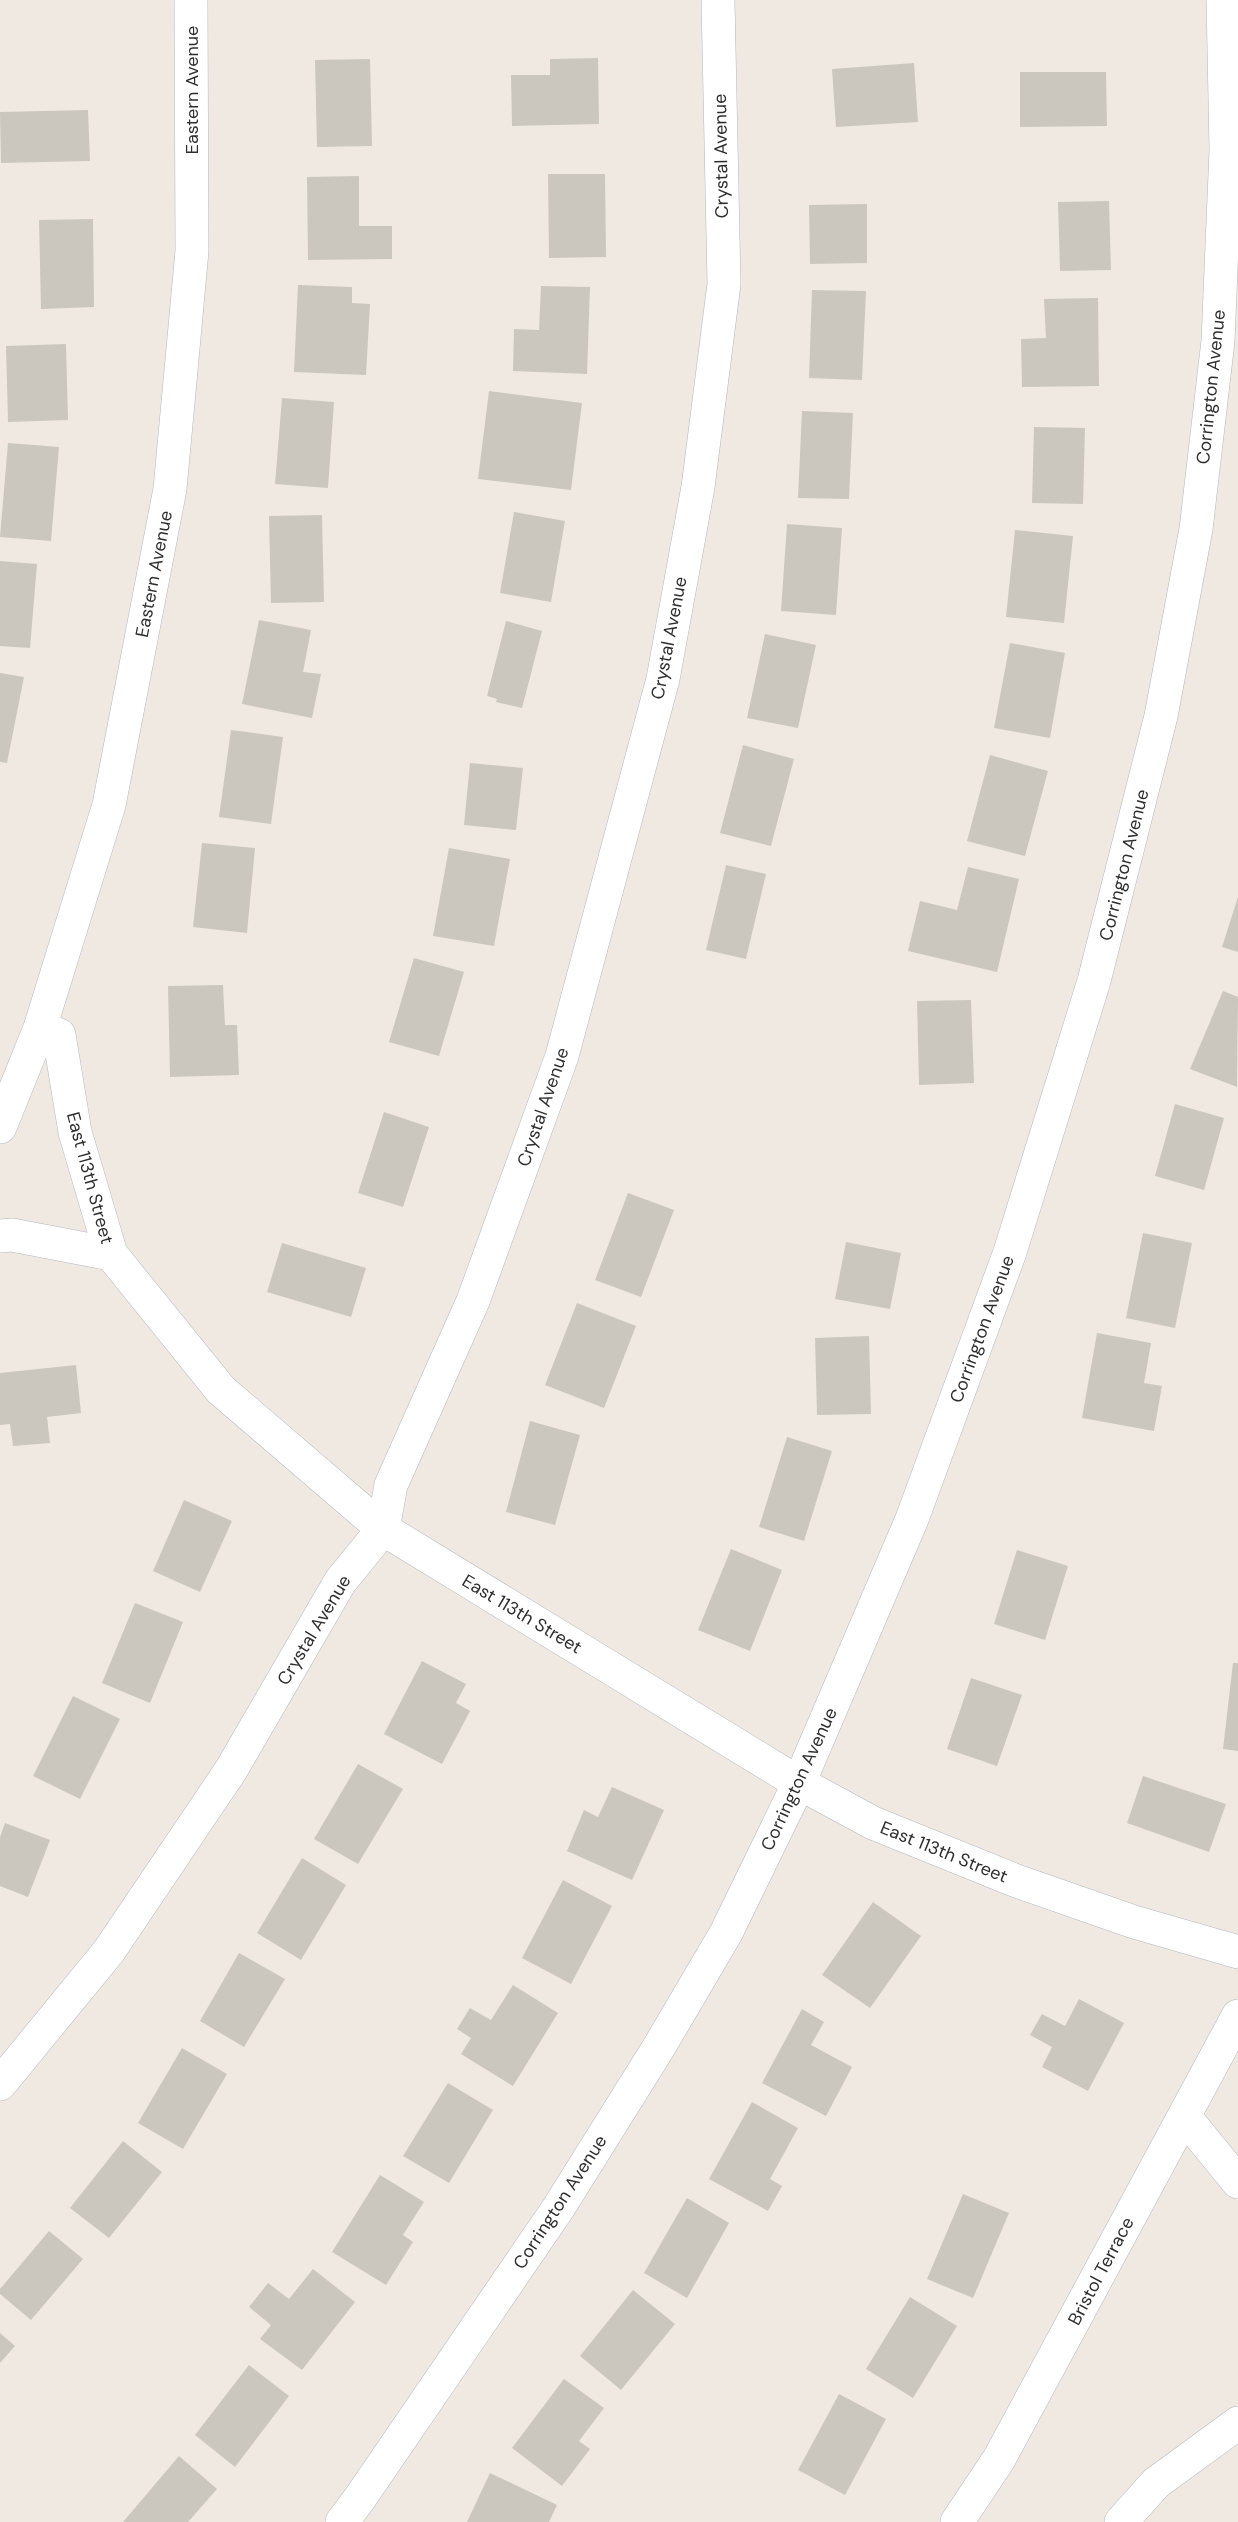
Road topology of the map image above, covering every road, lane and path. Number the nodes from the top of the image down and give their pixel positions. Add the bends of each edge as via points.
1 (191, 0) edge
2 (718, 0) edge
3 (1223, 0) edge
4 (40, 1028) junction
5 (0, 1127) edge
6 (0, 1236) edge
7 (111, 1254) junction
8 (383, 1529) junction
9 (799, 1783) junction
10 (1238, 1952) edge
11 (1238, 2016) edge
12 (0, 2084) edge
13 (1184, 2116) junction
14 (1238, 2182) edge
15 (1238, 2423) edge
16 (342, 2522) edge
17 (957, 2522) edge
18 (1121, 2522) edge

1 - 4 street, Eastern Avenue via 192,251 170,489 110,805
2 - 8 street, Crystal Avenue via 724,284 698,487 663,679 562,1056 473,1301 391,1485
3 - 9 street, Corrington Avenue via 1226,150 1218,340 1196,529 1161,716 1094,981 1010,1252 912,1518
4 - 5 street, Eastern Avenue
4 - 7 street, East 113th Street via 59,1035 75,1132
6 - 7 street
7 - 8 street, East 113th Street via 221,1390
8 - 9 street, East 113th Street
8 - 12 street, Crystal Avenue via 340,1582 231,1770 109,1951
9 - 10 street, East 113th Street via 873,1823 1014,1880 1134,1922
9 - 16 street, Corrington Avenue via 726,1933 658,2048 559,2207
11 - 13 street, Bristol Terrace
13 - 14 street
13 - 17 street, Bristol Terrace via 999,2459
15 - 18 street via 1156,2484

